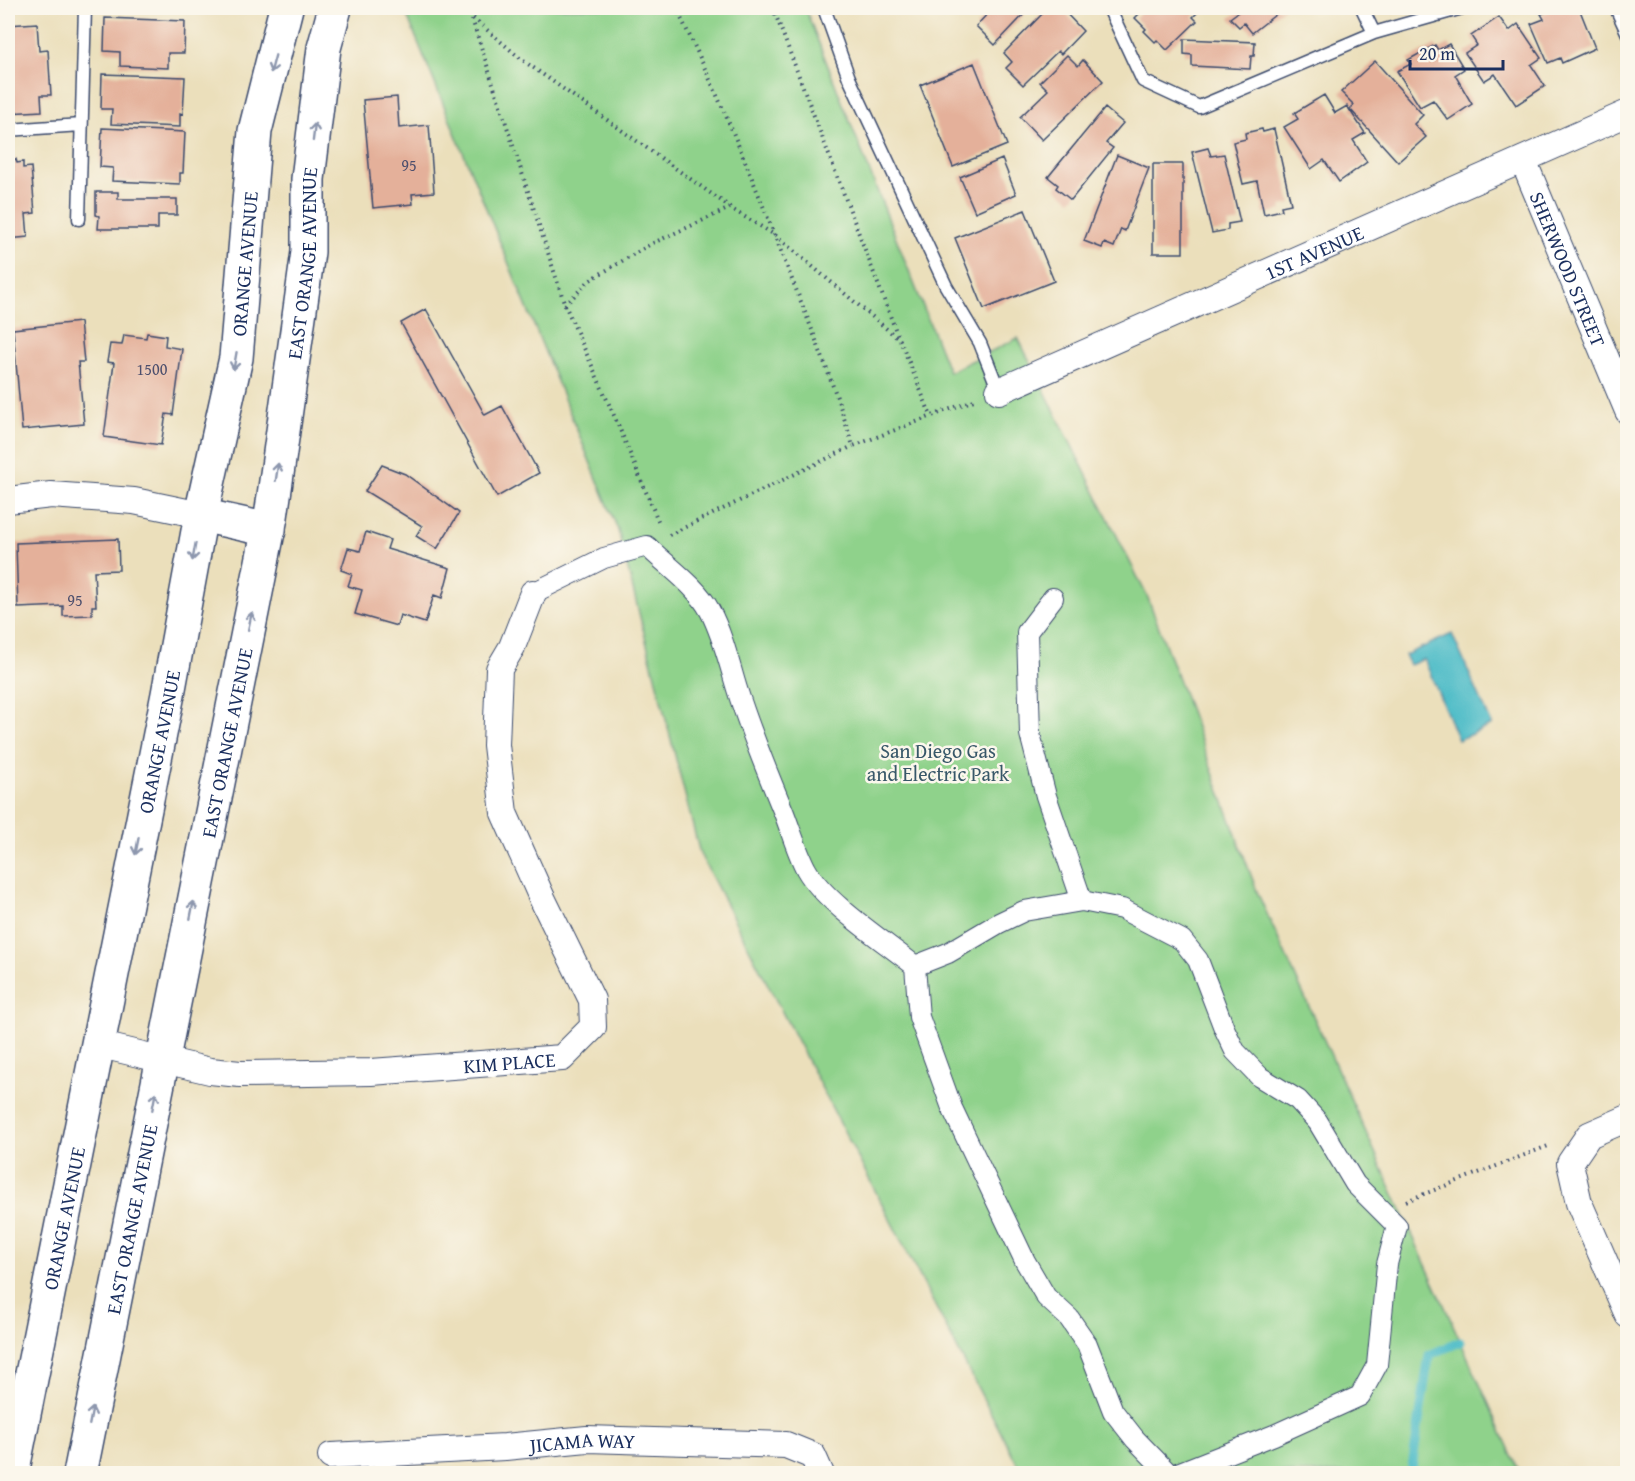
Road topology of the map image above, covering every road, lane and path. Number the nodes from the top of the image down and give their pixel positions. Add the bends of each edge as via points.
1 (85, 8) edge
2 (286, 8) edge
3 (335, 8) edge
4 (467, 8) edge
5 (474, 8) edge
6 (676, 8) edge
7 (773, 8) edge
8 (824, 8) edge
9 (1109, 8) edge
10 (1362, 8) edge
11 (1462, 8) edge
12 (1616, 8) edge
13 (471, 16) junction
14 (1374, 33) junction
15 (1628, 34) edge
16 (1628, 114) edge
17 (81, 125) junction
18 (8, 130) edge
19 (1523, 160) junction
20 (730, 208) junction
21 (79, 219) dead end
22 (775, 235) junction
23 (565, 305) junction
24 (900, 339) junction
25 (999, 390) junction
26 (1628, 411) edge
27 (931, 416) junction
28 (853, 446) junction
29 (8, 500) edge
30 (201, 515) junction
31 (269, 530) junction
32 (656, 541) junction
33 (533, 593) joint
34 (1053, 598) dead end
35 (1082, 901) junction
36 (915, 966) junction
37 (98, 1044) junction
38 (163, 1059) junction
39 (1628, 1118) edge
40 (1536, 1150) dead end
41 (1376, 1205) junction
42 (1628, 1315) edge
43 (331, 1456) dead end
44 (12, 1473) edge
45 (80, 1473) edge
46 (820, 1473) edge
47 (1169, 1473) edge
48 (1175, 1473) edge

1 - 17 lane
2 -> 30 main road, ORANGE AVENUE via 255,131 236,358
31 -> 3 main road, EAST ORANGE AVENUE via 308,252 308,179 324,48
4 - 13 path
5 - 13 path
6 - 22 path via 707,70
7 - 24 path
8 - 25 lane via 849,78 946,286 980,343
9 - 14 lane via 1143,81 1199,107
10 - 14 lane
11 - 14 lane
12 - 15 lane
13 - 20 path via 521,59
13 - 23 path
16 - 19 street, 1ST AVENUE
17 - 18 lane
17 - 21 lane
19 - 25 street, 1ST AVENUE
19 - 26 street, SHERWOOD STREET
20 - 22 path
20 - 23 path via 651,244 590,280
22 - 24 path
22 - 28 path via 837,393
23 - 32 path via 616,420
24 - 27 path
25 - 27 path
27 - 28 path
28 - 32 path
29 - 30 street via 51,495 123,500
30 - 31 main road
30 -> 37 main road, ORANGE AVENUE
38 -> 31 main road, EAST ORANGE AVENUE
32 - 33 street via 604,558
32 - 36 street via 665,564 710,609 759,752 806,869 857,921
33 - 38 street, KIM PLACE via 499,669 496,746 504,813 592,1000 593,1027 562,1058 371,1072 240,1074
34 - 35 street via 1027,632 1030,734 1046,796
35 - 36 street via 1024,911 948,953
35 - 41 street via 1122,909 1182,940 1198,960 1235,1051 1260,1077 1305,1107 1355,1184
36 - 47 street via 919,1017 952,1108 1024,1261 1046,1297 1069,1318 1088,1344 1113,1411
37 - 38 street, KIM PLACE
37 - 44 main road, ORANGE AVENUE
45 -> 38 main road, EAST ORANGE AVENUE
39 - 42 street via 1589,1135 1570,1163 1579,1203
40 - 41 path via 1410,1200
41 - 48 street via 1397,1226 1388,1264 1377,1365 1360,1396
43 - 46 street, JICAMA WAY via 505,1448 587,1439 786,1445 813,1456

